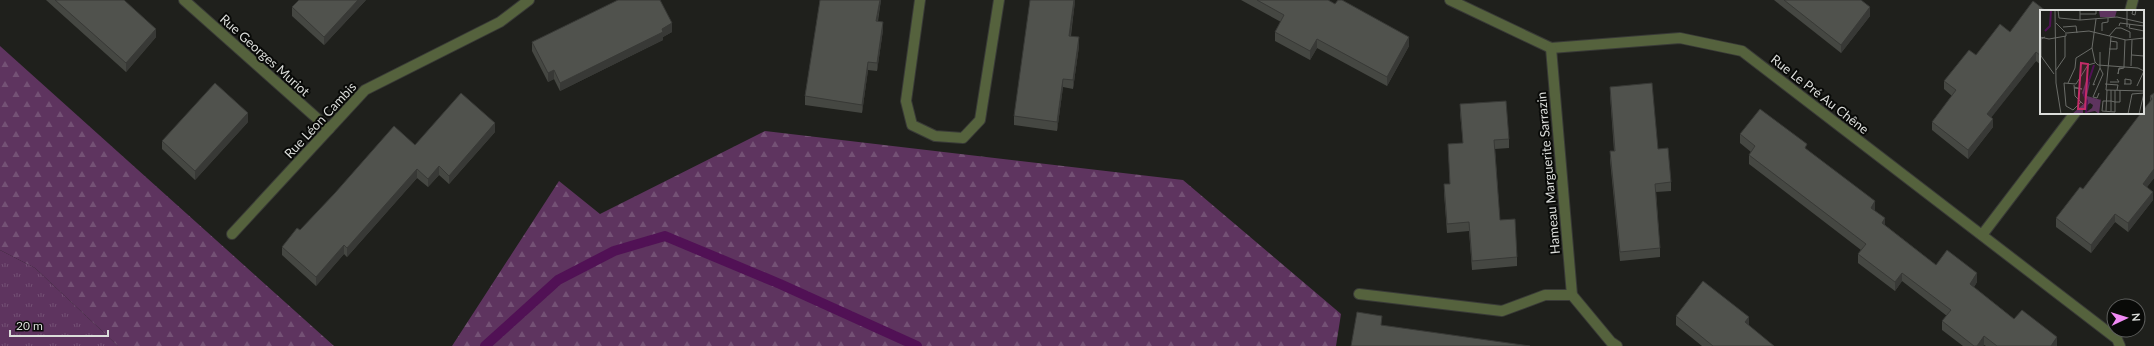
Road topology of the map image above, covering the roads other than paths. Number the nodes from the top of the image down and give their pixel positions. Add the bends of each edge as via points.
1 (184, 0) edge
2 (529, 0) edge
3 (920, 0) edge
4 (999, 0) edge
5 (1450, 0) edge
6 (2133, 0) edge
7 (2130, 10) edge
8 (1551, 48) junction
9 (2074, 114) edge
10 (329, 129) junction
11 (232, 234) dead end
12 (1982, 235) junction
13 (1359, 294) dead end
14 (1572, 295) junction
15 (1617, 346) edge
16 (2120, 346) edge

1 - 10 street, Rue Georges Muriot
2 - 10 street, Rue Léon Cambis via 500,22 365,90
3 - 4 street via 906,101 912,125 936,136 963,138 980,120
5 - 8 street, Rue Le Pré Au Chêne
6 - 7 street
8 - 12 street, Rue Le Pré Au Chêne via 1680,38 1742,51
8 - 14 street, Hameau Marguerite Sarrazin
9 - 12 street
10 - 11 street, Rue Léon Cambis
12 - 16 street, Rue Le Pré Au Chêne via 2117,339
13 - 14 street via 1502,311 1545,295
14 - 15 street

